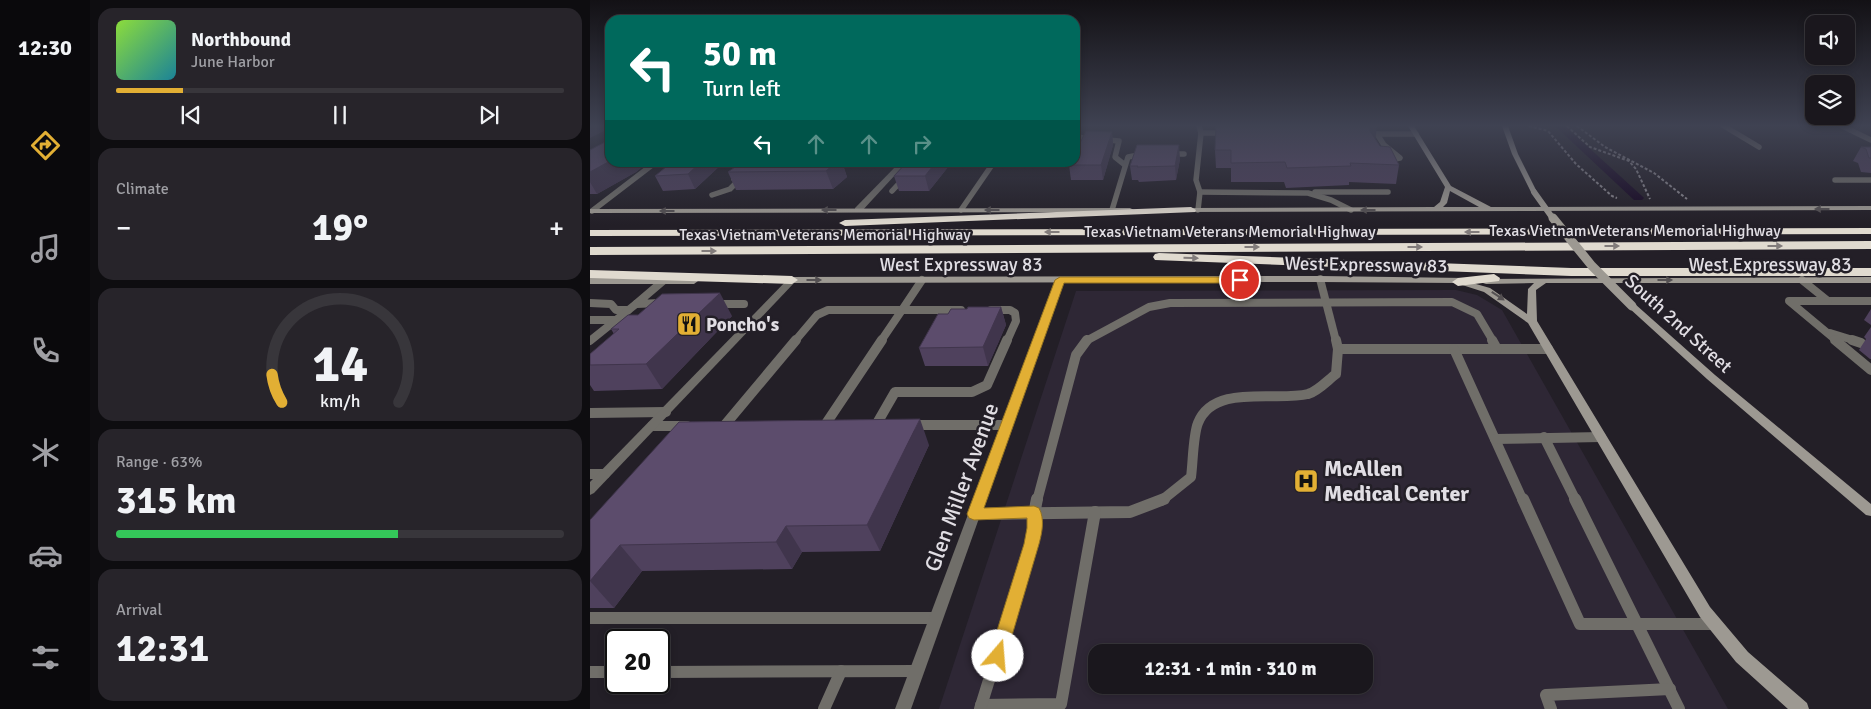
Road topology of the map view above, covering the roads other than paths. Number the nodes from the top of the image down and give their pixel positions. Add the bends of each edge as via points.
1 (1118, 159) edge
2 (1127, 159) edge
3 (1198, 159) edge
4 (1378, 159) edge
5 (1395, 159) edge
6 (1431, 159) edge
7 (1518, 159) edge
8 (1125, 165) junction
9 (649, 167) edge
10 (899, 167) edge
11 (914, 167) edge
12 (991, 167) edge
13 (734, 179) edge
14 (1835, 180) dead end
15 (1871, 180) edge
16 (1448, 187) junction
17 (892, 191) dead end
18 (1200, 192) junction
19 (1297, 192) junction
20 (1388, 192) dead end
21 (712, 195) dead end
22 (590, 201) edge
23 (605, 201) junction
24 (1871, 208) edge
25 (858, 210) junction
26 (962, 210) junction
27 (1112, 210) junction
28 (1194, 210) junction
29 (1351, 210) junction
30 (1435, 210) junction
31 (1493, 210) junction
32 (591, 211) edge
33 (590, 231) edge
34 (1871, 231) edge
35 (1871, 245) edge
36 (1020, 249) junction
37 (590, 251) edge
38 (1871, 272) edge
39 (590, 274) edge
40 (1542, 275) junction
41 (792, 280) junction
42 (922, 280) junction
43 (1060, 280) junction
44 (1320, 280) junction
45 (1802, 280) junction
46 (1871, 280) edge
47 (663, 281) junction
48 (590, 282) edge
49 (1458, 282) junction
50 (1828, 301) junction
51 (1871, 301) edge
52 (1326, 302) junction
53 (590, 303) edge
54 (674, 303) edge
55 (636, 304) junction
56 (709, 304) edge
57 (744, 304) dead end
58 (628, 310) junction
59 (902, 310) junction
60 (590, 320) edge
61 (616, 320) junction
62 (1532, 321) junction
63 (1826, 332) junction
64 (590, 341) edge
65 (1861, 344) dead end
66 (1338, 349) junction
67 (1454, 349) junction
68 (1497, 349) junction
69 (1548, 349) junction
70 (1871, 369) edge
71 (590, 412) edge
72 (666, 412) junction
73 (842, 425) edge
74 (876, 425) edge
75 (904, 425) edge
76 (1007, 425) junction
77 (652, 426) junction
78 (697, 426) edge
79 (741, 426) edge
80 (1544, 437) junction
81 (1601, 437) junction
82 (1495, 439) junction
83 (590, 474) edge
84 (605, 474) junction
85 (590, 490) edge
86 (1871, 511) edge
87 (1034, 512) junction
88 (1095, 512) junction
89 (974, 514) junction
90 (590, 618) edge
91 (936, 618) junction
92 (1638, 624) junction
93 (1715, 624) junction
94 (917, 670) junction
95 (841, 671) junction
96 (590, 672) edge
97 (605, 672) edge
98 (670, 672) edge
99 (1670, 690) junction
100 (981, 707) edge
101 (824, 709) edge
102 (903, 709) edge
103 (1552, 709) edge
104 (1679, 709) edge
105 (1801, 709) edge

1 - 8 lane
2 - 8 lane
3 - 18 lane via 1196,180
4 - 5 lane
6 - 16 main road
7 - 86 main road, South 2nd Street, bridge via 1534,192 1588,263 1711,377
8 - 27 lane
9 - 23 lane
10 - 25 street
11 - 17 lane
12 - 26 lane
13 - 21 lane via 738,180 737,183
14 - 15 lane
16 - 30 main road via 1443,203
16 - 31 main road
18 - 19 lane
18 - 28 lane
19 - 20 lane
19 - 29 lane via 1318,196
22 - 23 lane
23 - 32 lane
24 -> 31 main road
25 - 26 main road
25 -> 32 main road
27 -> 26 main road
27 - 28 main road
28 - 29 main road
28 - 33 highway
30 -> 29 main road
30 - 31 main road
34 -> 33 highway, Texas Vietnam Veterans Memorial Highway
36 -> 35 highway, Texas Vietnam Veterans Memorial Highway
37 -> 36 highway, Texas Vietnam Veterans Memorial Highway
36 -> 40 highway via 1082,255
38 - 40 highway
39 - 41 highway
40 -> 45 main road, West Expressway 83
40 - 49 highway
40 - 62 main road via 1532,289
41 -> 42 main road, West Expressway 83
41 - 47 main road, West Expressway 83
41 - 72 street
42 - 43 main road, West Expressway 83
42 - 59 lane
43 - 44 main road, West Expressway 83
43 - 76 street, Glen Miller Avenue
44 - 49 main road, West Expressway 83
44 - 52 lane
45 - 46 main road, West Expressway 83
45 - 50 lane
47 - 48 main road, West Expressway 83
47 - 55 lane
49 -> 62 main road, West Expressway 83 via 1487,290
50 - 51 lane
50 - 63 lane via 1789,301
52 - 66 lane
52 - 68 lane via 1452,302 1477,314
52 - 87 lane via 1170,303 1149,307 1088,339 1076,355
53 - 58 lane via 611,304 616,310
54 - 55 lane
55 - 58 lane
56 - 57 lane
58 - 61 lane
59 - 73 lane via 821,425
59 - 74 lane via 1010,310 1015,313 1016,321 987,385 972,392 895,392
59 - 79 lane via 828,310 817,315 719,426
60 - 61 lane
61 - 64 lane
62 - 69 main road
63 - 65 lane
63 - 70 lane
66 - 67 lane
66 - 88 lane via 1336,374 1309,394 1245,396 1210,407 1198,423 1191,477 1163,500 1130,512
67 - 68 lane
67 - 82 lane
68 - 69 lane
69 - 81 main road
71 - 72 lane
72 - 77 street
75 - 76 lane
76 - 89 street, Glen Miller Avenue
77 - 78 lane
77 - 84 street
80 - 81 lane
80 - 82 lane
80 - 92 lane
81 - 93 main road
82 - 92 lane via 1580,624
83 - 84 lane
84 - 85 street
87 - 88 lane
87 - 89 lane
87 - 100 lane via 1031,544
88 - 100 lane via 1061,704
89 - 91 street, Glen Miller Avenue
90 - 91 lane
91 - 94 street, Glen Miller Avenue
92 - 93 lane
92 - 99 lane
93 - 105 main road via 1742,658
94 - 95 lane
94 - 102 street, Glen Miller Avenue
95 - 98 lane
95 - 101 lane
96 - 97 lane
99 - 103 lane via 1546,694
99 - 104 lane

